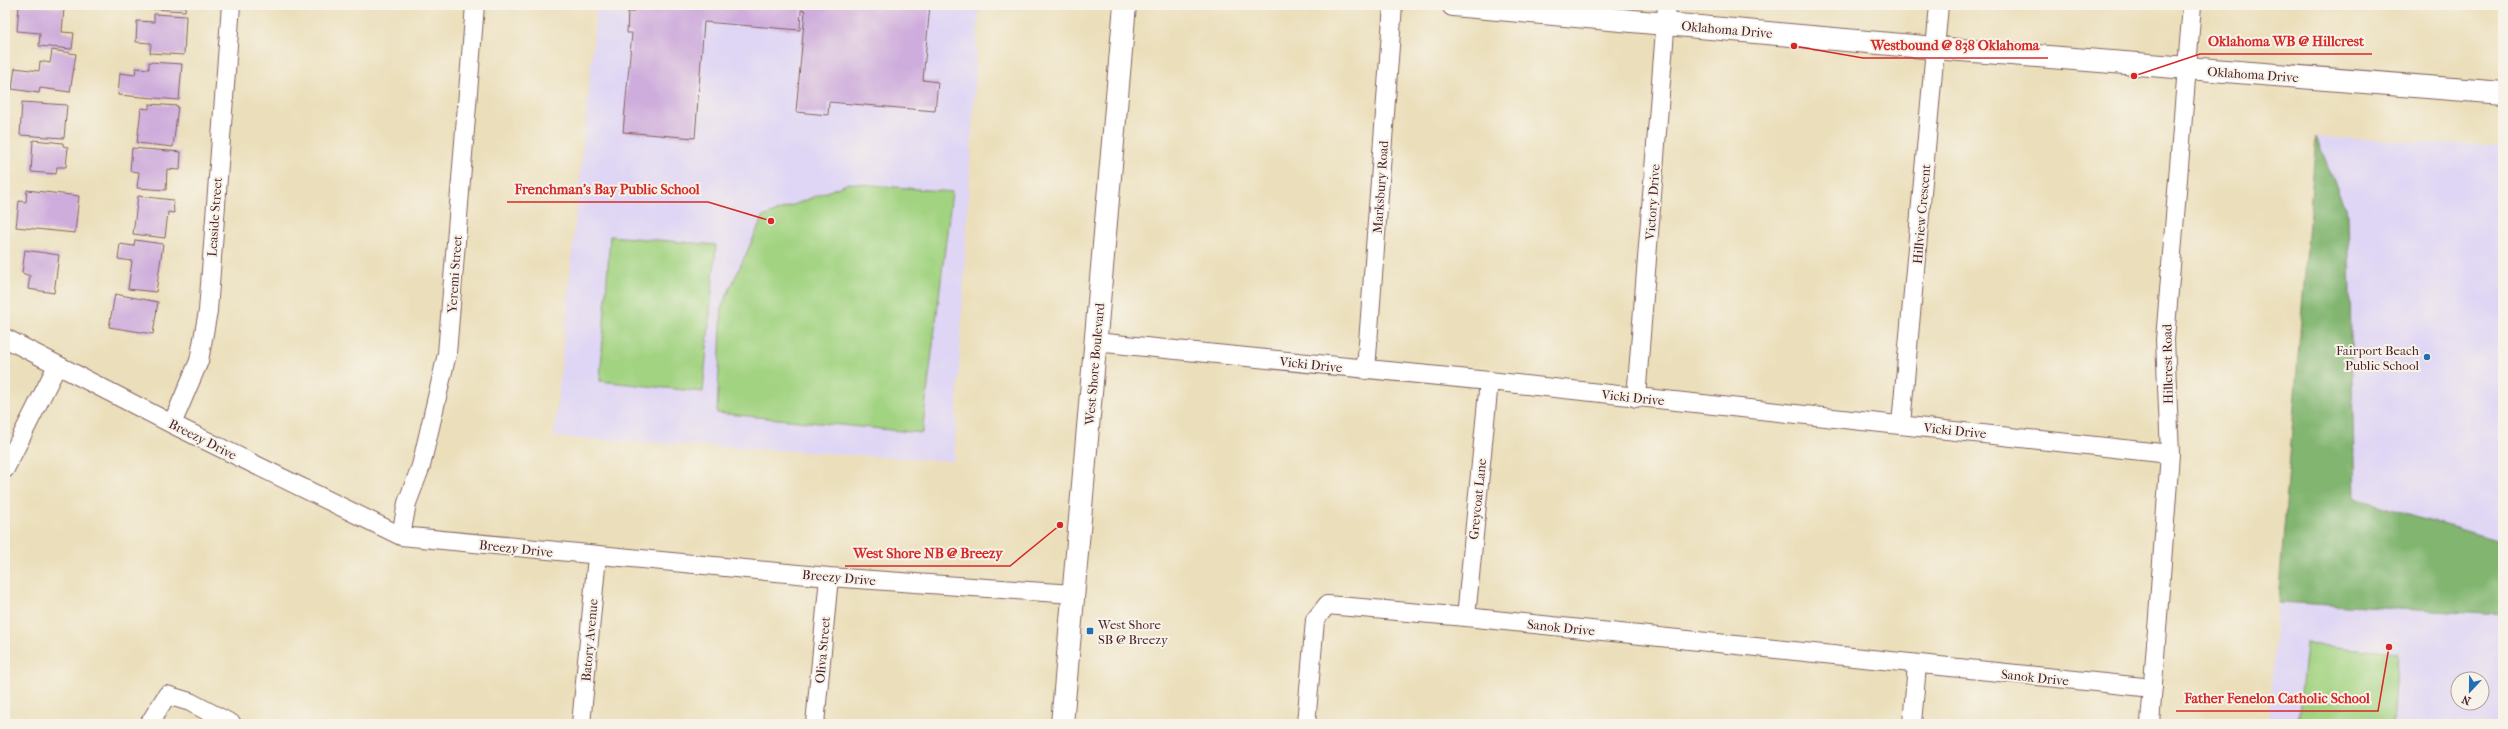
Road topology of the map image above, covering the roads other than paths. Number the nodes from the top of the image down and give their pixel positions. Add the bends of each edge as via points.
1 (231, 5) edge
2 (475, 5) edge
3 (1125, 5) edge
4 (1393, 5) edge
5 (1453, 5) edge
6 (1940, 5) edge
7 (2192, 5) edge
8 (1667, 15) edge
9 (1935, 48) junction
10 (2186, 68) junction
11 (2503, 93) edge
12 (5, 338) edge
13 (1095, 342) junction
14 (57, 366) junction
15 (1366, 370) junction
16 (1489, 381) junction
17 (1636, 398) junction
18 (172, 424) junction
19 (1901, 424) junction
20 (2170, 454) junction
21 (5, 469) edge
22 (401, 536) junction
23 (597, 556) junction
24 (829, 577) junction
25 (1073, 594) junction
26 (1466, 617) junction
27 (1917, 665) junction
28 (2153, 688) junction
29 (149, 724) edge
30 (232, 724) edge
31 (581, 724) edge
32 (815, 724) edge
33 (1062, 724) edge
34 (1306, 724) edge
35 (1912, 724) edge
36 (2150, 724) edge

1 - 18 street, Leaside Street via 208,311 199,361
2 - 22 street, Yeremi Street via 447,354 421,466 406,503
3 - 13 street, West Shore Boulevard
4 - 15 street, Marksbury Road
5 - 8 street, Oklahoma Drive
6 - 9 street, Hillview Crescent
7 - 10 street, Hillcrest Road
8 - 9 street, Oklahoma Drive
8 - 17 street, Victory Drive
9 - 10 street, Oklahoma Drive
9 - 19 street, Hillview Crescent
10 - 11 street, Oklahoma Drive
10 - 20 street, Hillcrest Road via 2165,340
12 - 14 street, Breezy Drive
13 - 15 street, Vicki Drive
13 - 25 street, West Shore Boulevard
14 - 18 street, Breezy Drive
14 - 21 street
15 - 16 street, Vicki Drive
16 - 17 street, Vicki Drive
16 - 26 street, Greycoat Lane
17 - 19 street, Vicki Drive
18 - 22 street, Breezy Drive
19 - 20 street, Vicki Drive
20 - 28 street, Hillcrest Road
22 - 23 street, Breezy Drive
23 - 24 street, Breezy Drive
23 - 31 street, Batory Avenue
24 - 25 street, Breezy Drive
24 - 32 street, Oliva Street
25 - 33 street, West Shore Boulevard
26 - 27 street, Sanok Drive
26 - 34 street, Sanok Drive via 1327,605 1315,620
27 - 28 street, Sanok Drive
27 - 35 street
28 - 36 street, Hillcrest Road
29 - 30 street via 167,694 190,702

